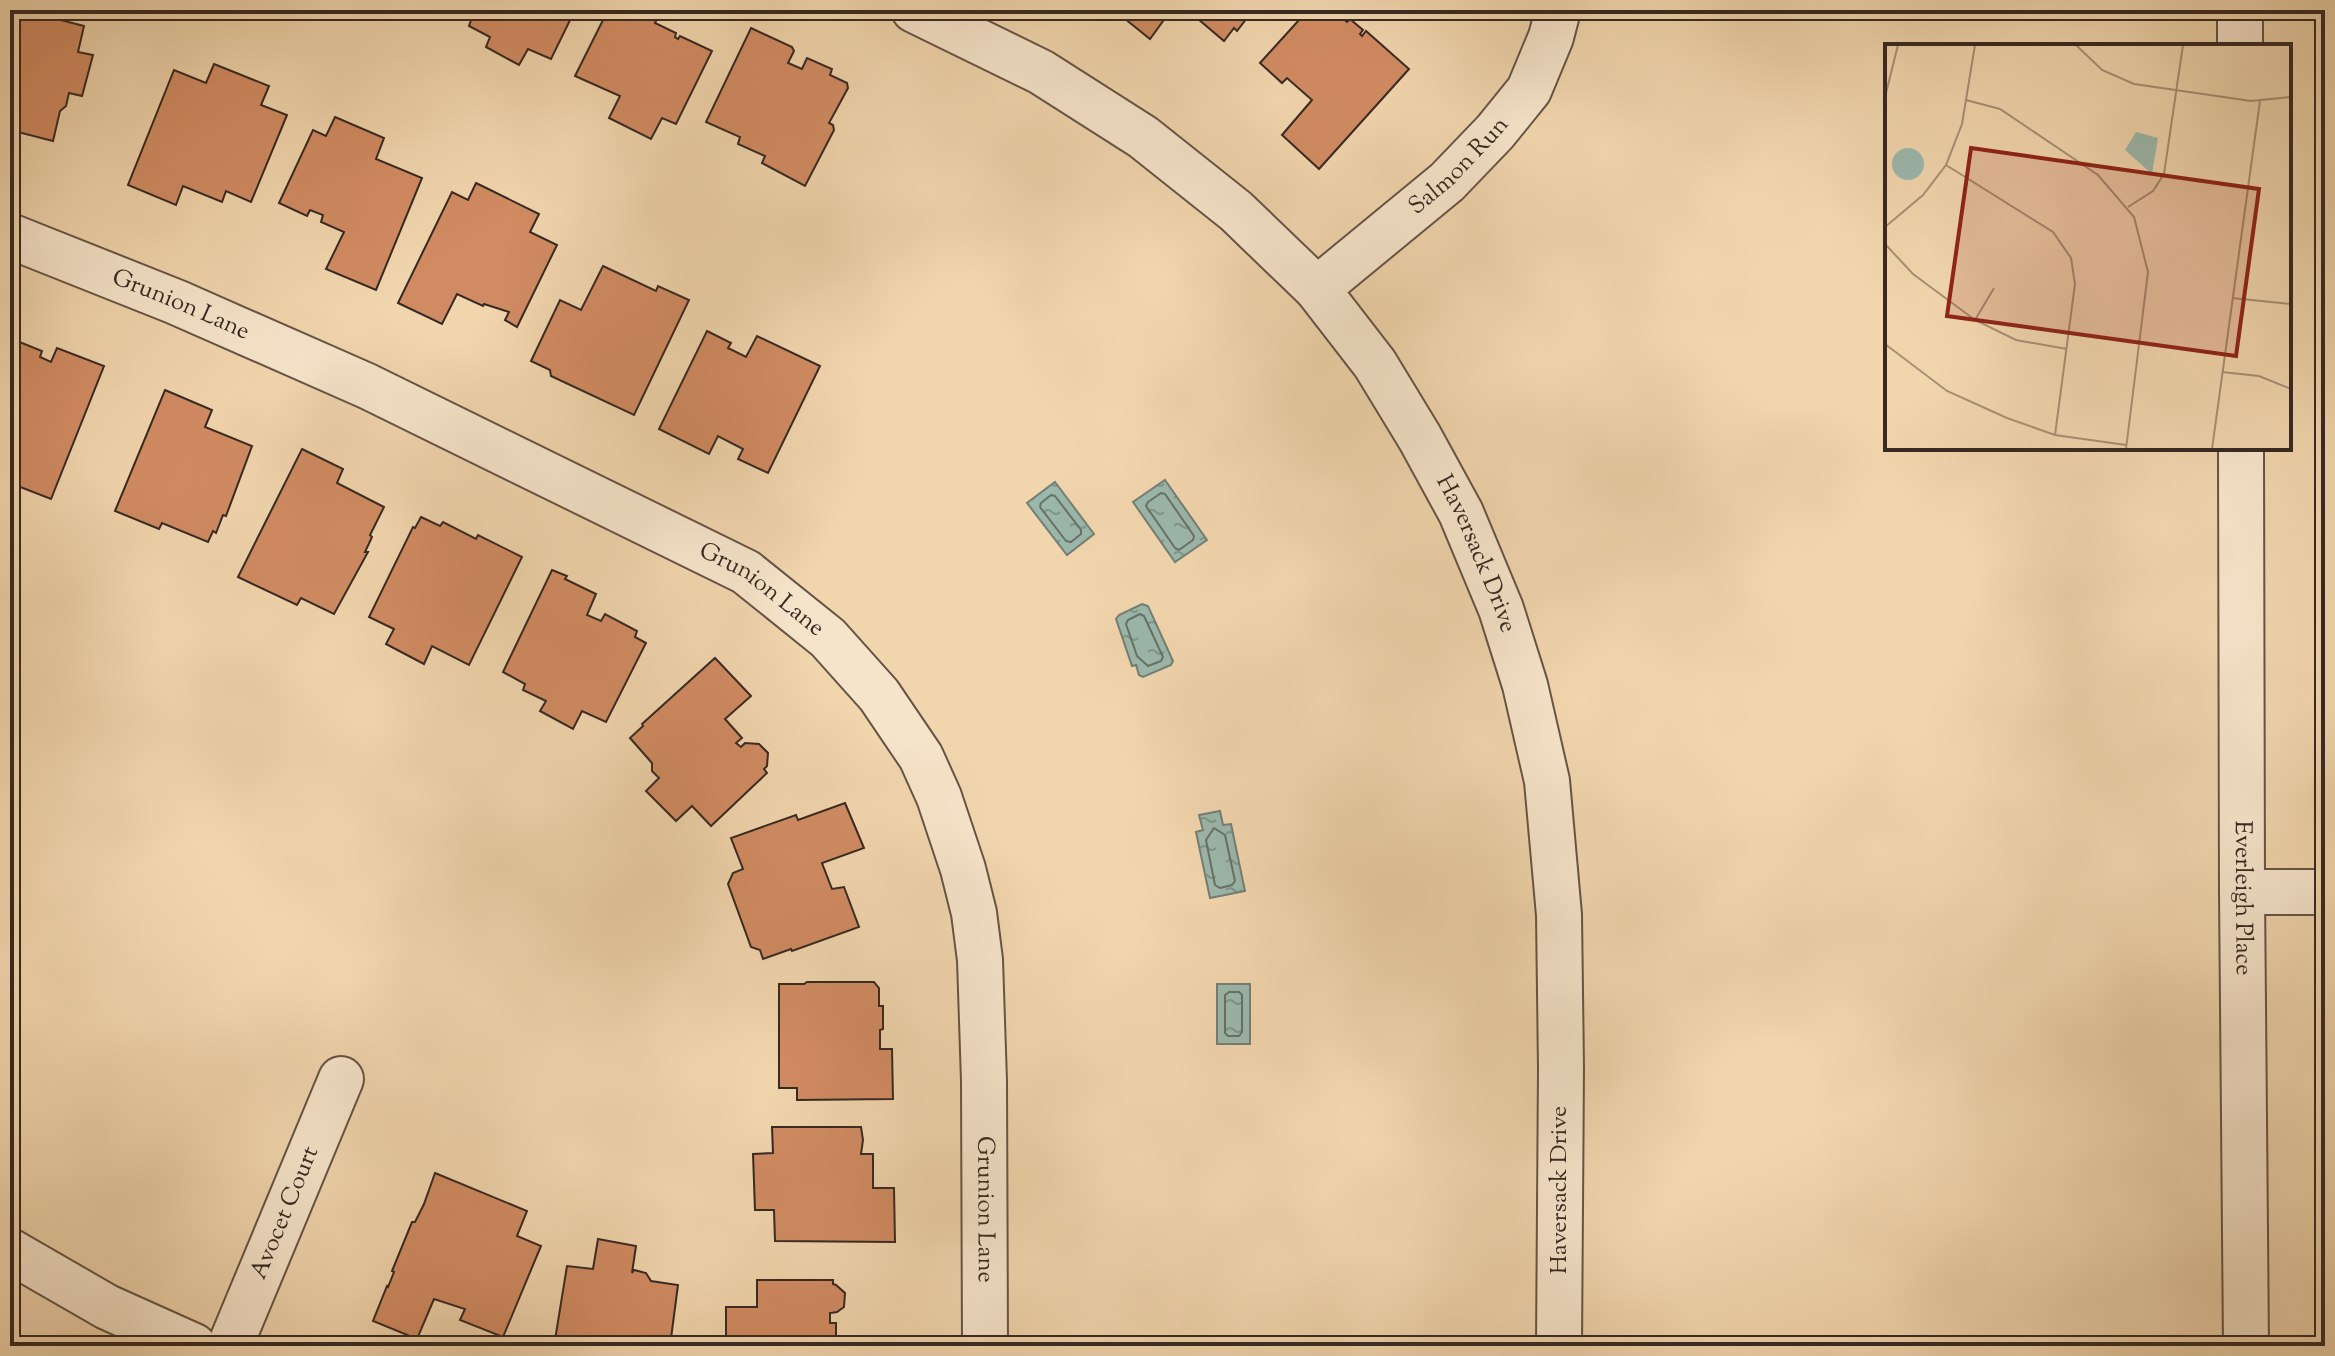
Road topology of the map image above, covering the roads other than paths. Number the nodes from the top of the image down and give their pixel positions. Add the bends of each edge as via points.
1 (914, 10) edge
2 (1558, 10) edge
3 (2240, 10) edge
4 (2240, 44) edge
5 (10, 236) edge
6 (1317, 289) junction
7 (2241, 450) edge
8 (2242, 892) junction
9 (2325, 892) edge
10 (341, 1079) dead end
11 (10, 1251) edge
12 (194, 1346) edge
13 (230, 1346) edge
14 (985, 1346) edge
15 (1559, 1346) edge
16 (2246, 1346) edge

1 - 6 street, Haversack Drive via 1041,72 1143,137 1236,211
2 - 6 street, Salmon Run via 1529,90 1495,132 1447,182
3 - 4 street
5 - 14 street, Grunion Lane via 367,386 746,572 828,638 879,695 921,757 939,797 974,913 984,1081
6 - 15 street, Haversack Drive via 1375,364 1461,513 1501,609 1528,698 1547,781 1559,915
7 - 8 street, Everleigh Place
8 - 9 street
8 - 16 street, Everleigh Place
10 - 13 street, Avocet Court
11 - 12 street via 107,1307

